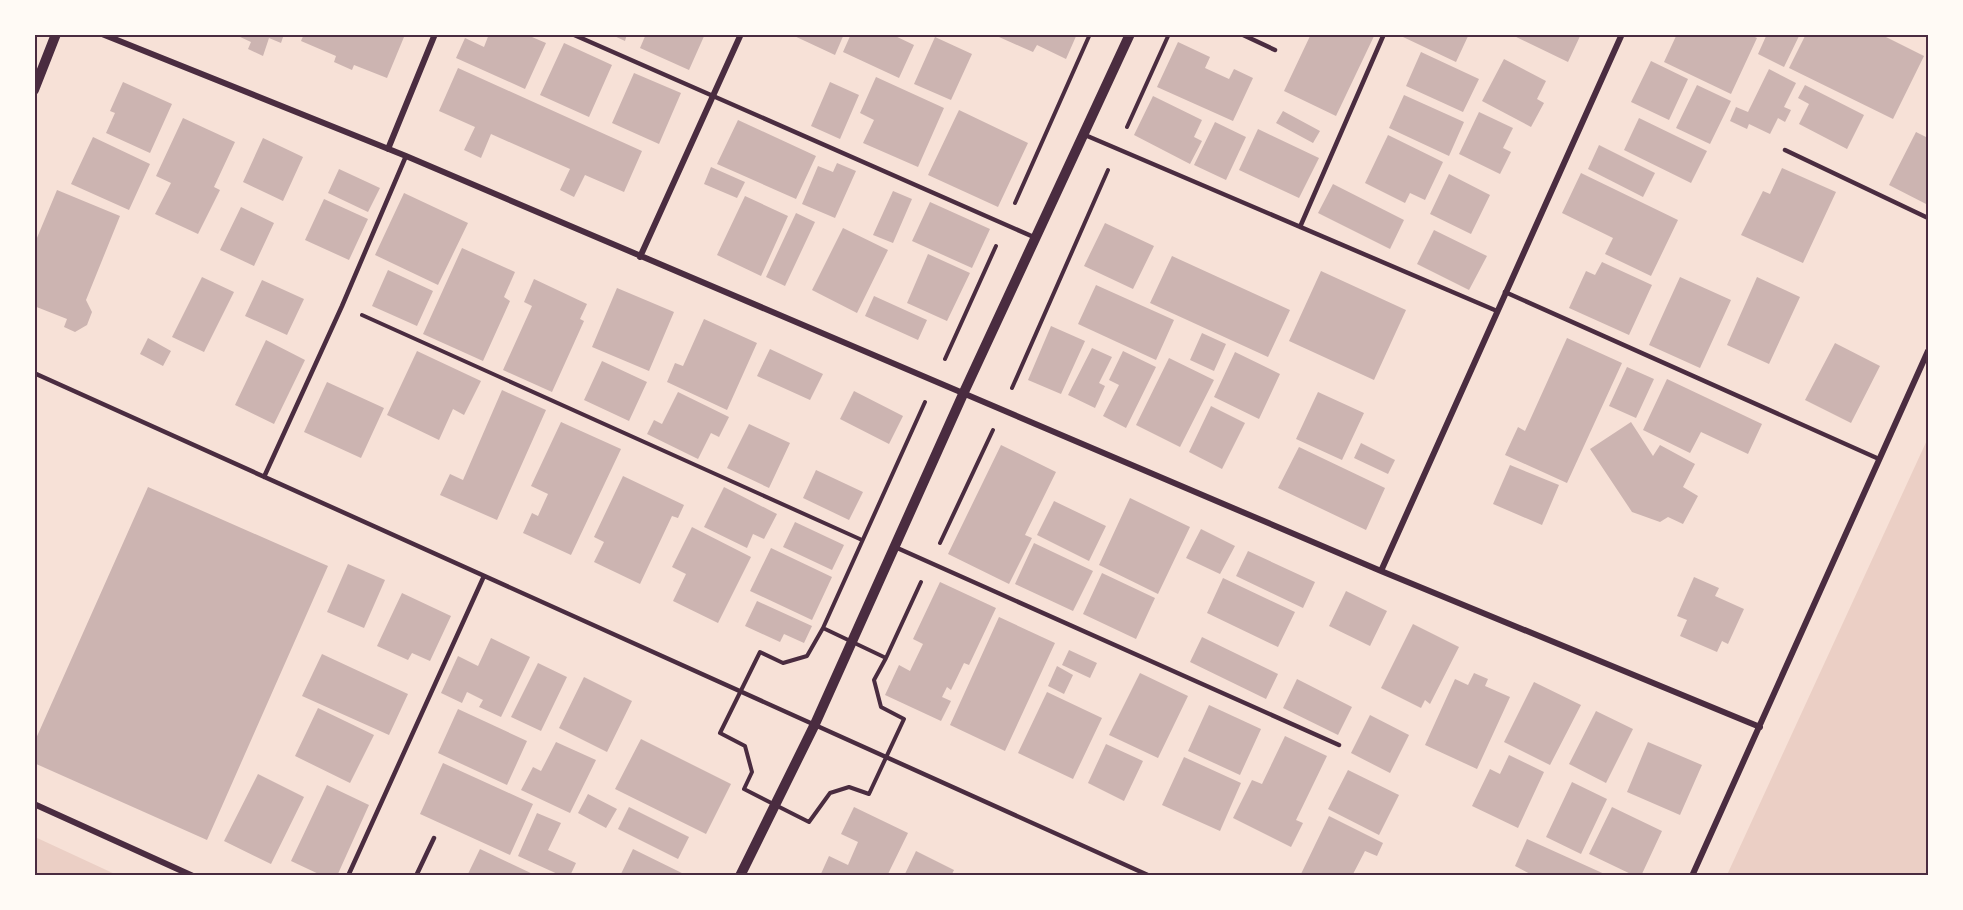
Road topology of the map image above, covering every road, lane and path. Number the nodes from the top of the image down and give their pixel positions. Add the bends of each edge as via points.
1 (56, 34) edge
2 (102, 34) edge
3 (435, 34) edge
4 (572, 34) edge
5 (741, 34) edge
6 (1090, 34) edge
7 (1130, 34) edge
8 (1169, 34) edge
9 (1241, 34) edge
10 (1384, 34) edge
11 (1622, 34) edge
12 (1275, 50) dead end
13 (34, 90) edge
14 (714, 95) junction
15 (1085, 135) junction
16 (1118, 148) junction
17 (388, 149) junction
18 (1785, 150) dead end
19 (406, 156) junction
20 (1929, 218) edge
21 (1006, 223) junction
22 (1300, 227) junction
23 (1036, 237) junction
24 (640, 257) junction
25 (1505, 292) junction
26 (342, 306) junction
27 (1497, 311) junction
28 (1929, 351) edge
29 (34, 374) edge
30 (935, 380) junction
31 (964, 392) junction
32 (1002, 409) junction
33 (1879, 459) junction
34 (264, 477) junction
35 (862, 540) junction
36 (895, 547) junction
37 (930, 563) junction
38 (1381, 571) junction
39 (484, 576) junction
40 (823, 628) dead end
41 (886, 658) dead end
42 (814, 724) junction
43 (1760, 727) junction
44 (1339, 746) dead end
45 (34, 804) edge
46 (434, 838) dead end
47 (194, 876) edge
48 (348, 876) edge
49 (416, 876) edge
50 (740, 876) edge
51 (1150, 876) edge
52 (1692, 876) edge

1 - 13 street
2 - 17 street
3 - 17 street
4 - 14 lane
5 - 14 street
6 - 21 path
7 - 15 street
8 - 16 path
9 - 12 lane
10 - 22 lane
11 - 25 street
14 - 21 lane
14 - 24 street
15 - 16 lane
15 - 23 street
16 - 22 lane
16 - 32 path
17 - 19 street
18 - 20 lane
19 - 24 street
19 - 26 lane
21 - 23 lane
21 - 30 path
22 - 27 lane
23 - 31 street
24 - 30 street
25 - 27 street
25 - 33 lane
26 - 34 lane
26 - 35 path
27 - 38 street
28 - 33 street
29 - 34 lane
30 - 31 street
30 - 35 path
31 - 32 street
31 - 36 street
32 - 37 path
32 - 38 street
33 - 43 street
34 - 39 lane
35 - 40 path
36 - 37 lane
36 - 42 street
37 - 41 path
37 - 44 lane
38 - 43 street
39 - 42 lane
39 - 48 lane
42 - 50 street
42 - 51 lane
43 - 52 street
45 - 47 street
46 - 49 lane

